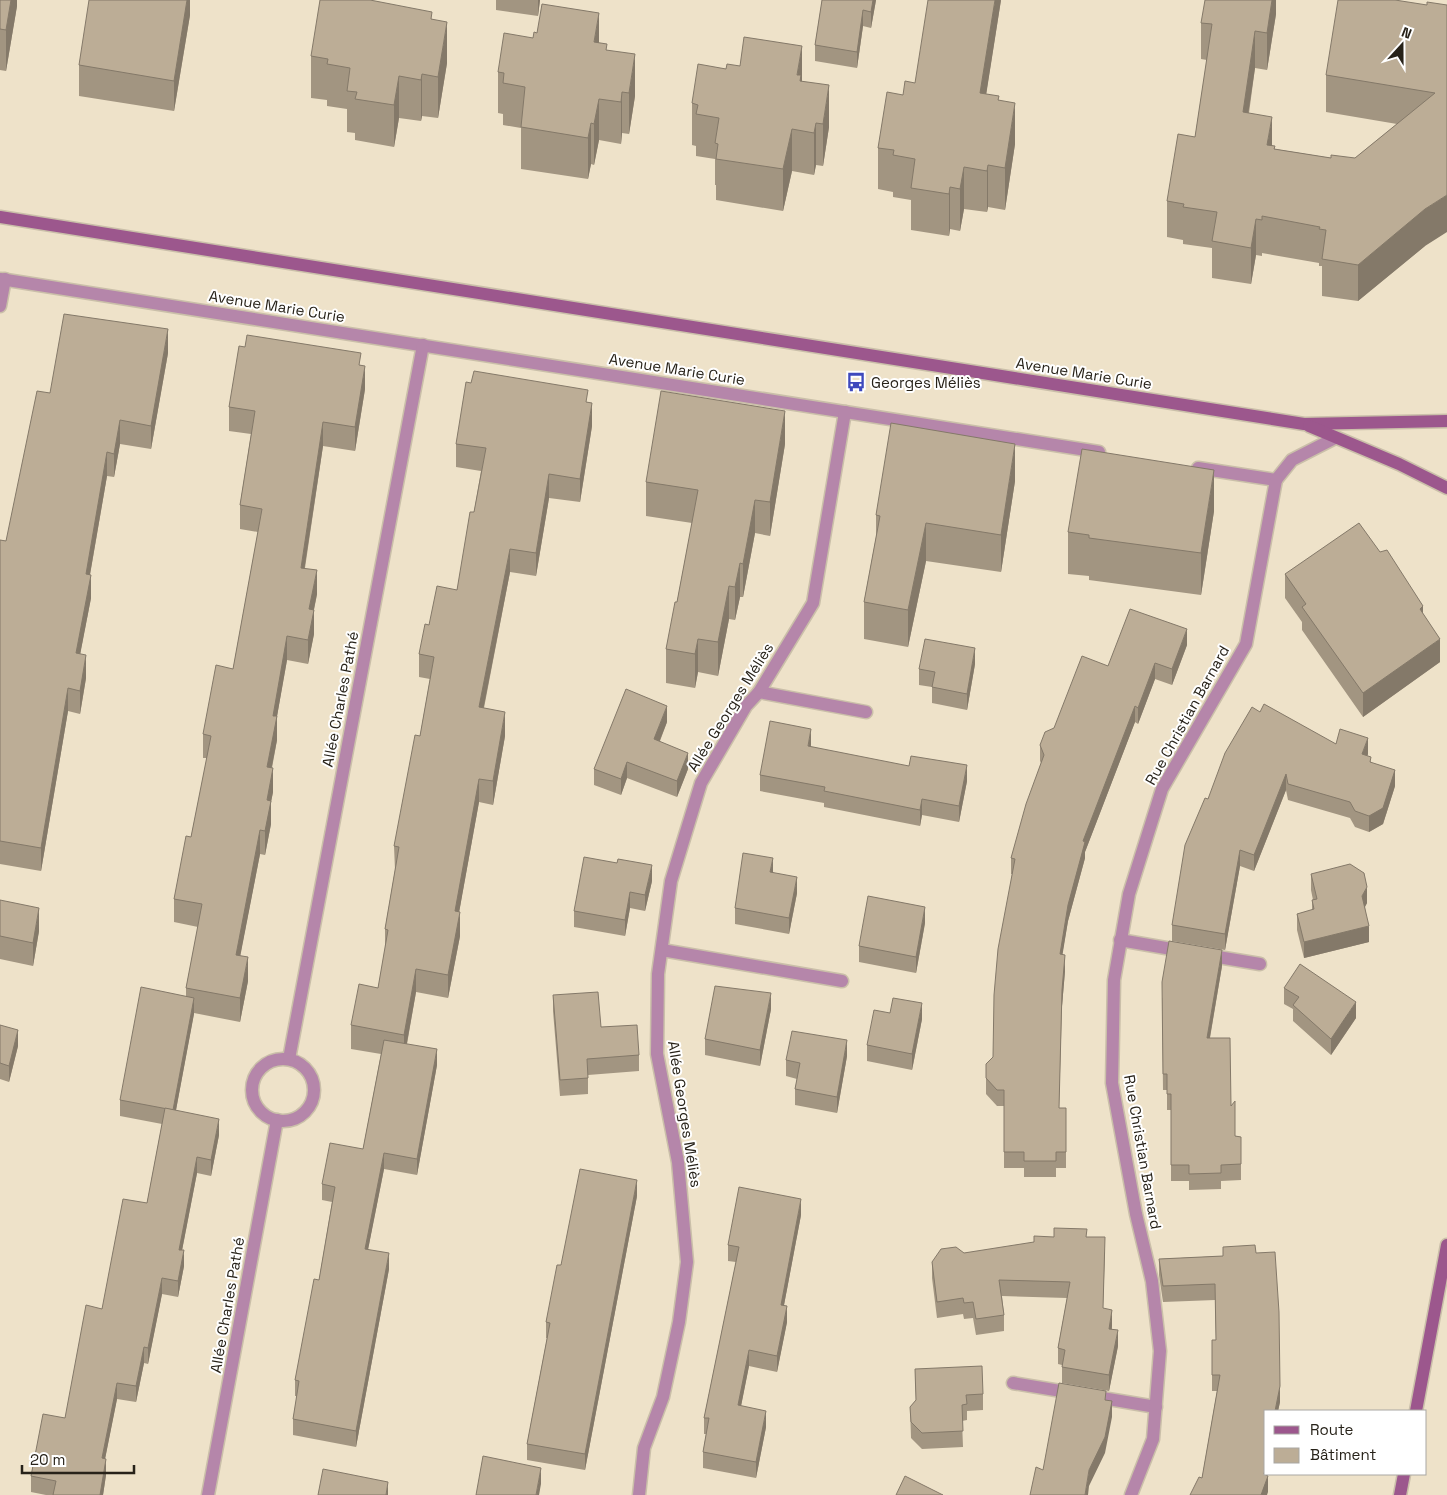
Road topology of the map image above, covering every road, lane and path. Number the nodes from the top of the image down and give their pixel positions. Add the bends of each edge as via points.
1 (0, 217) edge
2 (3, 279) edge
3 (0, 306) edge
4 (423, 346) junction
5 (845, 412) junction
6 (1447, 421) edge
7 (1304, 424) junction
8 (1334, 438) junction
9 (1109, 454) edge
10 (1188, 466) edge
11 (1276, 480) junction
12 (1447, 488) edge
13 (759, 692) junction
14 (866, 712) dead end
15 (1120, 940) junction
16 (662, 950) junction
17 (1260, 964) dead end
18 (842, 981) dead end
19 (289, 1060) junction
20 (277, 1120) junction
21 (1447, 1247) edge
22 (1013, 1382) dead end
23 (1156, 1407) junction
24 (1416, 1410) edge
25 (1404, 1475) edge
26 (208, 1495) edge
27 (639, 1495) edge
28 (1131, 1495) edge
29 (1400, 1495) edge

1 - 7 main road, Avenue Marie Curie
2 - 3 street
2 - 4 street, Avenue Marie Curie
4 - 5 street, Avenue Marie Curie
4 - 19 street, Allée Charles Pathé
5 - 9 street, Avenue Marie Curie
5 - 13 street, Allée Georges Méliès via 813,603
6 - 7 main road, Avenue Marie Curie
7 - 8 main road, Avenue Marie Curie
8 - 11 street via 1292,460
8 - 12 main road, Avenue Marie Curie via 1399,464
10 - 11 street
11 - 15 street, Rue Christian Barnard via 1246,644 1162,789 1129,894
13 - 14 street
13 - 16 street, Allée Georges Méliès via 746,706 701,783 671,881
15 - 17 street
15 - 23 street, Rue Christian Barnard via 1114,980 1112,1083 1152,1282 1160,1351
16 - 18 street
16 - 27 street, Allée Georges Méliès via 658,974 657,1054 678,1162 687,1262 679,1322 663,1397 644,1448
19 - 20 street via 309,1072 314,1096 300,1116 289,1121
19 - 20 street via 277,1059 266,1064 252,1083 252,1096 257,1107 266,1116
20 - 26 street, Allée Charles Pathé
21 - 24 main road
22 - 23 street
23 - 28 street, Rue Christian Barnard via 1153,1439
25 - 29 main road

